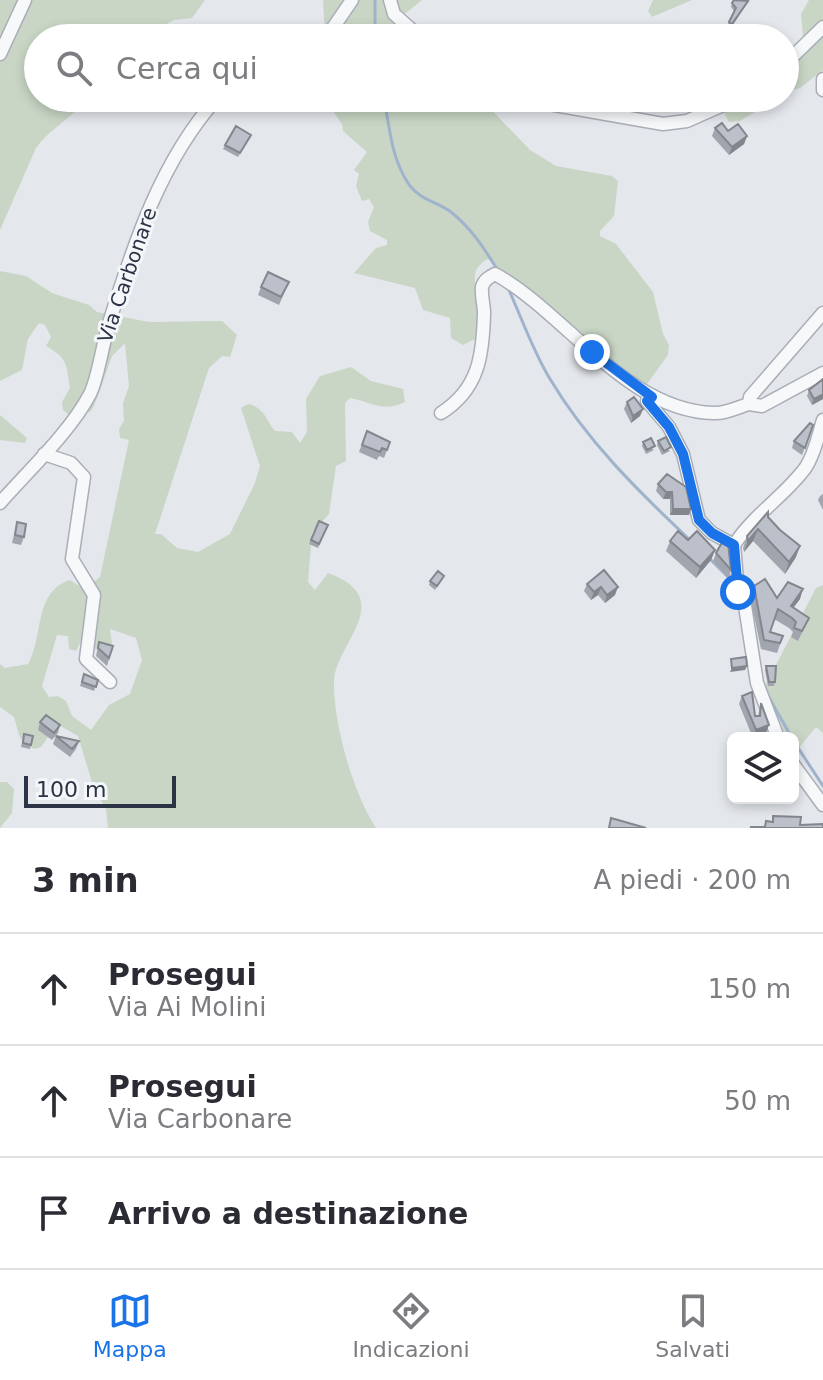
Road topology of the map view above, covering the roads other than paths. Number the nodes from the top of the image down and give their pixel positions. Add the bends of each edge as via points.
1 (25, 0) edge
2 (352, 0) edge
3 (390, 0) edge
4 (336, 24) edge
5 (405, 24) edge
6 (823, 27) edge
7 (799, 50) edge
8 (0, 54) edge
9 (823, 79) edge
10 (823, 90) edge
11 (205, 112) edge
12 (595, 112) edge
13 (707, 112) edge
14 (823, 313) edge
15 (823, 373) edge
16 (652, 397) junction
17 (749, 404) junction
18 (441, 413) dead end
19 (823, 420) edge
20 (44, 454) junction
21 (0, 503) edge
22 (734, 545) junction
23 (110, 682) dead end
24 (776, 732) edge
25 (799, 772) edge
26 (823, 805) edge

1 - 8 street
2 - 4 street
3 - 5 street via 394,14
6 - 7 street
9 - 10 street
11 - 20 street, Via Carbonare via 147,210 98,357 92,391
12 - 13 street via 663,124
14 - 17 street
15 - 17 street via 762,406
16 - 17 street via 688,411 718,414
16 - 18 street via 495,274 482,288 483,344 476,379
16 - 22 street via 647,401 683,454 699,520
19 - 22 street via 806,467 747,525
20 - 21 street, Via Carbonare
20 - 23 street via 71,463 84,477 72,559 94,595 86,659
22 - 24 street via 757,683
25 - 26 street

